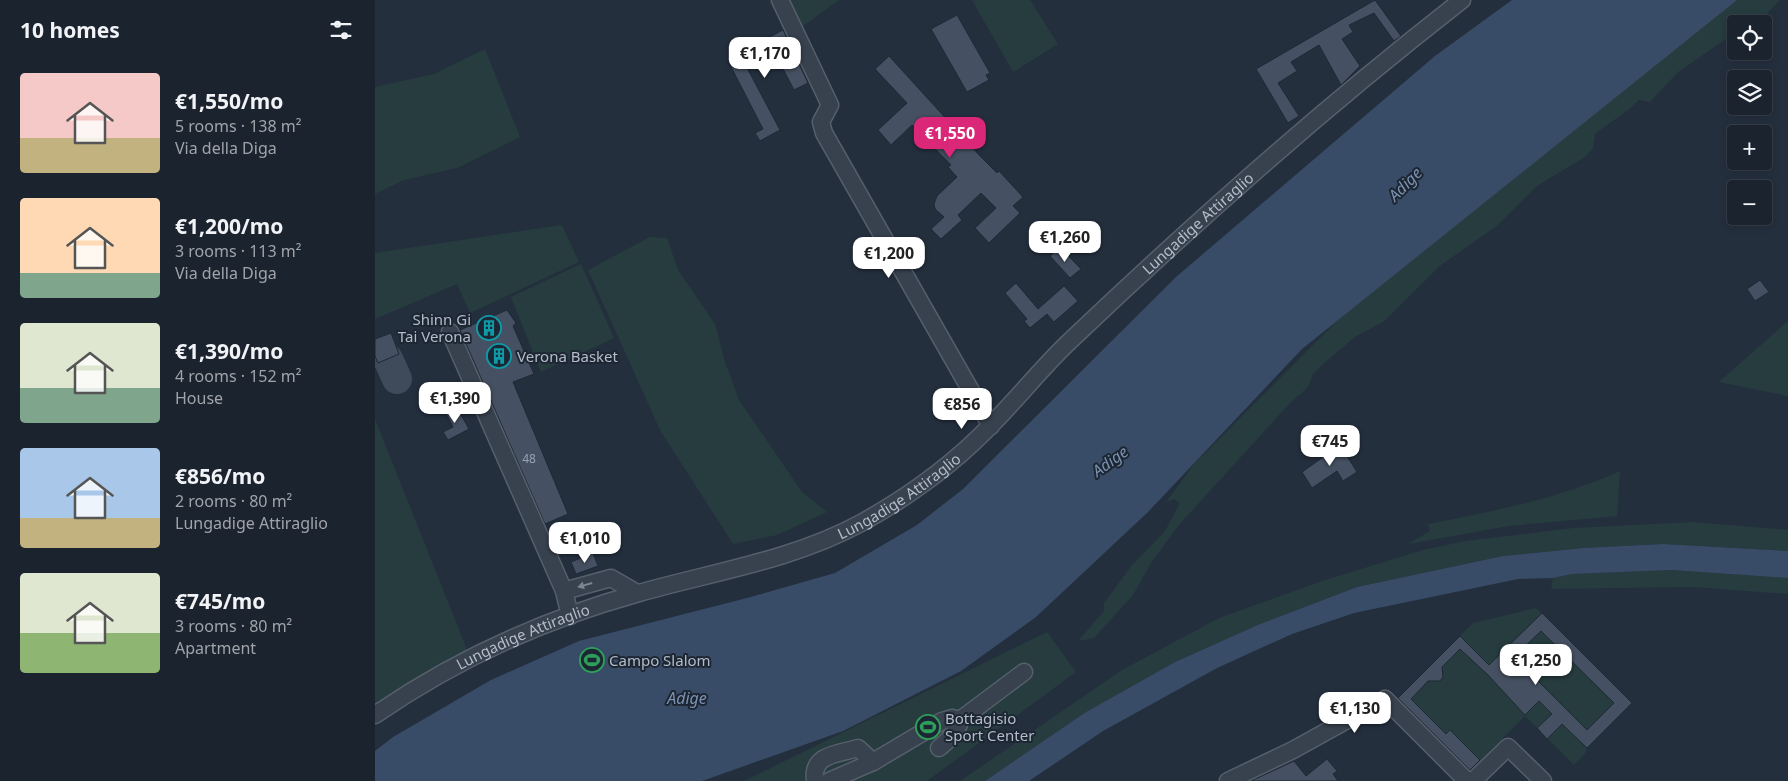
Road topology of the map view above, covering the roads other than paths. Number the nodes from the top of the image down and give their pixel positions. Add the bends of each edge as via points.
1 (780, 0) edge
2 (1462, 0) edge
3 (450, 332) dead end
4 (991, 426) junction
5 (564, 591) junction
6 (637, 594) junction
7 (570, 616) junction
8 (1025, 672) dead end
9 (375, 715) edge
10 (960, 720) junction
11 (939, 748) dead end
12 (873, 762) junction
13 (815, 781) edge
14 (829, 781) edge
15 (1228, 781) edge
16 (1467, 781) edge
17 (1473, 781) edge
18 (1543, 781) edge

1 - 4 street via 830,105 821,122 824,133
2 - 4 street, Lungadige Attiraglio via 1386,59 1272,156 1068,342
3 - 5 street
4 - 6 street, Lungadige Attiraglio via 911,491 861,523 807,548
6 -> 5 street via 611,578
5 - 7 street
6 - 7 street, Lungadige Attiraglio
7 - 9 street, Lungadige Attiraglio via 500,642
8 - 10 street
10 - 11 street via 959,728
10 - 12 street via 942,721
12 - 13 street via 858,748 829,757 818,761 813,770
12 - 14 street
15 - 16 street via 1293,750 1385,699
17 - 18 street via 1508,747

